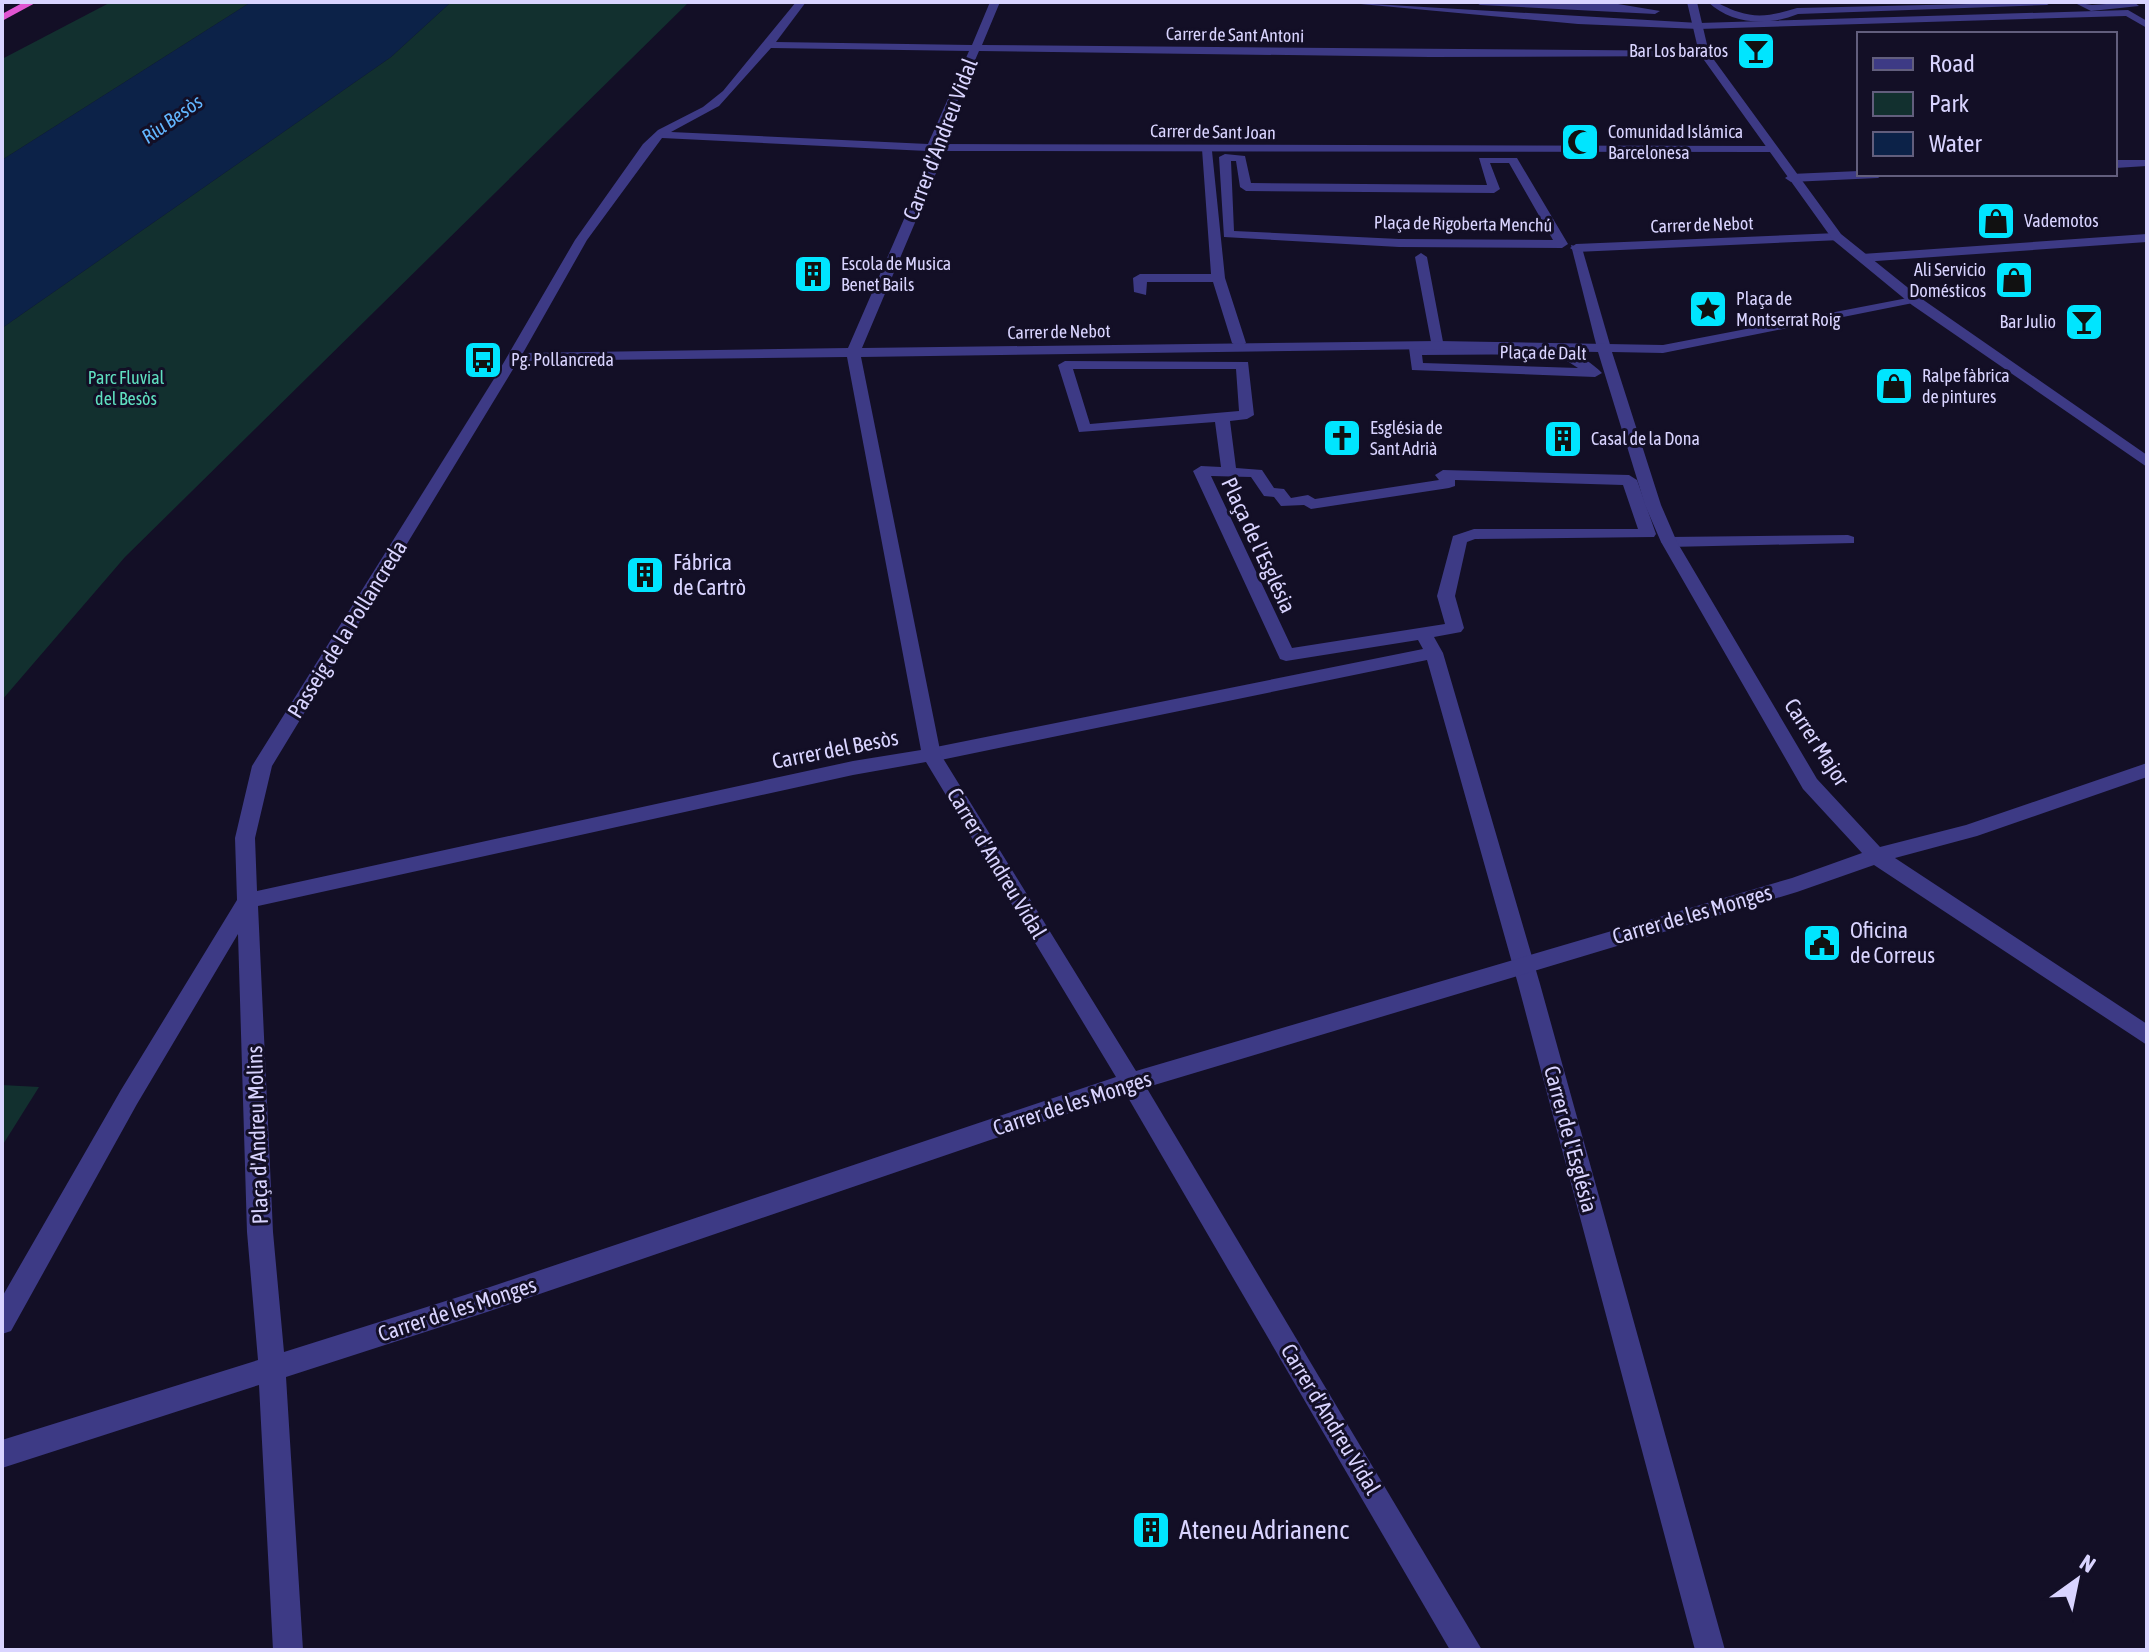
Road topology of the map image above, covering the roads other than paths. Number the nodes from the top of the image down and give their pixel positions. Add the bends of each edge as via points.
1 (32, 2) edge
2 (801, 2) edge
3 (995, 2) edge
4 (1344, 2) edge
5 (1480, 2) edge
6 (1582, 2) edge
7 (1692, 2) edge
8 (1713, 2) edge
9 (2047, 2) edge
10 (2078, 2) edge
11 (2128, 7) edge
12 (2, 18) edge
13 (2147, 25) edge
14 (1699, 26) junction
15 (766, 45) junction
16 (976, 47) junction
17 (1704, 53) junction
18 (655, 135) junction
19 (933, 146) junction
20 (1772, 149) junction
21 (1206, 151) junction
22 (1225, 157) joint
23 (2147, 163) edge
24 (2117, 164) edge
25 (1857, 175) edge
26 (1791, 178) junction
27 (1837, 237) junction
28 (2147, 238) edge
29 (1421, 257) dead end
30 (1862, 258) junction
31 (1218, 278) junction
32 (1141, 292) dead end
33 (1913, 299) junction
34 (1239, 343) dead end
35 (1438, 345) junction
36 (1604, 348) junction
37 (1414, 351) joint
38 (853, 352) junction
39 (514, 357) junction
40 (1222, 417) junction
41 (2147, 462) edge
42 (1229, 472) junction
43 (1848, 540) dead end
44 (1669, 542) junction
45 (1422, 631) junction
46 (1434, 653) junction
47 (931, 755) junction
48 (2147, 770) edge
49 (1876, 856) junction
50 (247, 901) junction
51 (1523, 963) junction
52 (2147, 1036) edge
53 (1131, 1082) junction
54 (2, 1322) edge
55 (272, 1368) junction
56 (2, 1454) edge
57 (288, 1650) edge
58 (1467, 1650) edge
59 (1710, 1650) edge

1 - 12 highway
2 - 15 street
3 - 16 street, Carrer d'Andreu Vidal
4 - 14 street
5 - 6 street via 1655,11
7 - 14 street
8 - 9 street via 1737,15 1779,19 1797,11
10 - 11 street via 2091,8 2134,6
11 - 13 street
11 - 14 street
14 - 17 street
15 - 16 street, Carrer de Sant Antoni
15 - 18 street via 702,115
16 - 17 street, Carrer de Sant Antoni
16 - 19 street, Carrer d'Andreu Vidal
17 - 20 street
18 - 19 street, Carrer de Sant Joan
18 - 39 street, Passeig de la Pollancreda via 581,240
19 - 21 street, Carrer de Sant Joan
19 - 38 street, Carrer d'Andreu Vidal via 930,173
20 - 21 street, Carrer de Sant Joan
20 - 26 street
21 - 31 street
22 - 22 street, Plaça de Rigoberta Menchú via 1228,234 1562,244 1513,160 1483,160 1494,189 1246,187 1241,158
23 - 24 street
25 - 26 street
26 - 27 street
27 - 30 street
27 - 36 street, Carrer de Nebot via 1576,248
28 - 30 street
29 - 35 street
30 - 33 street
31 - 32 street via 1140,278
31 - 34 street
33 - 36 street, Carrer de Nebot via 1663,349
33 - 41 street
35 - 36 street, Carrer de Nebot
35 - 38 street, Carrer de Nebot
36 - 44 street, Carrer Major
37 - 37 street, Plaça de Dalt via 1541,350 1569,356 1595,373 1417,367
38 - 39 street, Carrer de Nebot
38 - 47 street, Carrer d'Andreu Vidal
39 - 50 street, Passeig de la Pollancreda via 262,766 245,838
40 - 40 street via 1084,429 1065,365 1243,365 1247,415
40 - 42 street
42 - 45 street, Plaça de l'Església via 1201,471 1286,655
42 - 45 street, Plaça de l'Església via 1256,473 1270,493 1278,492 1287,503 1311,504 1449,483 1443,475 1629,480 1648,534 1474,534 1459,539 1446,596 1455,628
43 - 44 street
44 - 49 street, Carrer Major via 1810,784
45 - 46 street, Carrer de l'Església
46 - 47 street, Carrer del Besòs
46 - 51 street, Carrer de l'Església
47 - 50 street, Carrer del Besòs
47 - 53 street, Carrer d'Andreu Vidal
48 - 49 street, Carrer de les Monges via 1970,831
49 - 51 street, Carrer de les Monges
49 - 52 street, Carrer Major
50 - 54 street
50 - 55 street, Plaça d'Andreu Molins via 260,1232
51 - 53 street, Carrer de les Monges
51 - 59 street, Carrer de l'Església
53 - 55 street, Carrer de les Monges
53 - 58 street, Carrer d'Andreu Vidal
55 - 56 street, Carrer de les Monges
55 - 57 street, Plaça d'Andreu Molins

